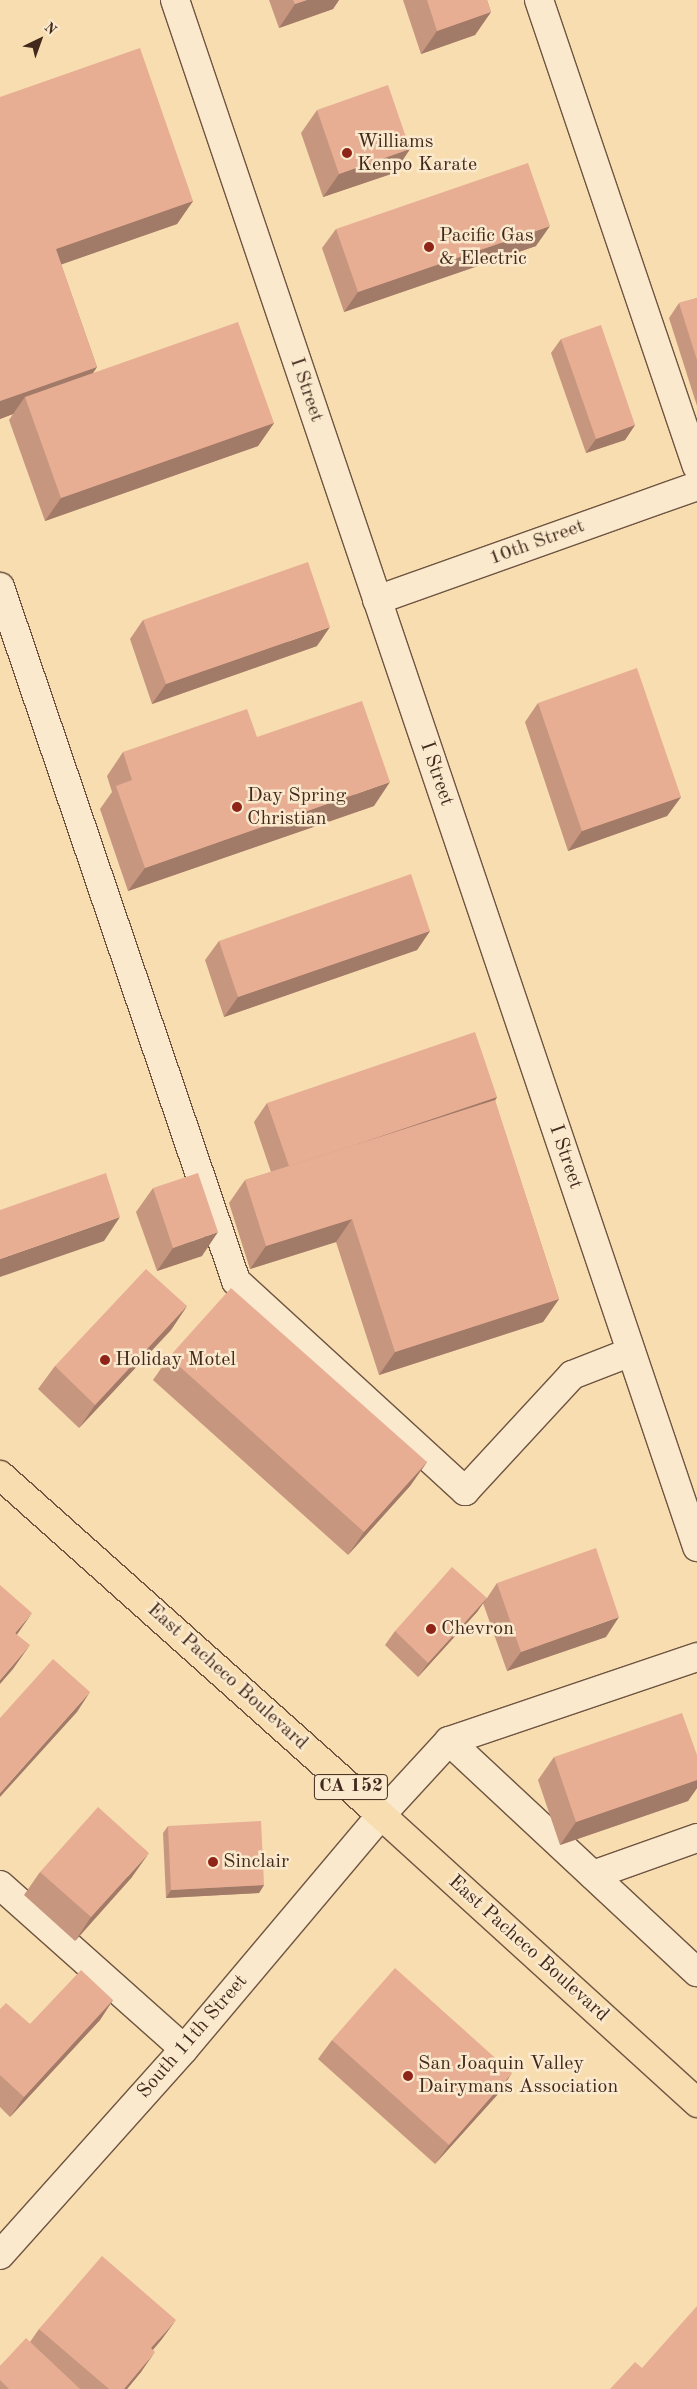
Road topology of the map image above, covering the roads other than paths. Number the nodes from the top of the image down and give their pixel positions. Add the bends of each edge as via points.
1 (175, 0) edge
2 (539, 0) edge
3 (697, 466) edge
4 (697, 486) edge
5 (0, 587) edge
6 (377, 600) junction
7 (631, 1352) junction
8 (0, 1475) edge
9 (697, 1547) edge
10 (697, 1657) edge
11 (449, 1741) junction
12 (382, 1815) junction
13 (697, 1838) edge
14 (593, 1875) junction
15 (0, 1885) edge
16 (697, 1972) edge
17 (184, 2049) junction
18 (697, 2104) edge
19 (0, 2255) edge

1 - 6 street, I Street
2 - 3 street
4 - 6 street, 10th Street
5 - 7 street via 236,1281 464,1491 572,1375
6 - 7 street, I Street
7 - 9 street, I Street
8 - 12 highway, East Pacheco Boulevard / CA 152
10 - 11 street
11 - 12 street, South 11th Street
11 - 14 street
12 - 17 street, South 11th Street
12 - 18 highway, East Pacheco Boulevard / CA 152
13 - 14 street
14 - 16 street
15 - 17 street
17 - 19 street, South 11th Street

